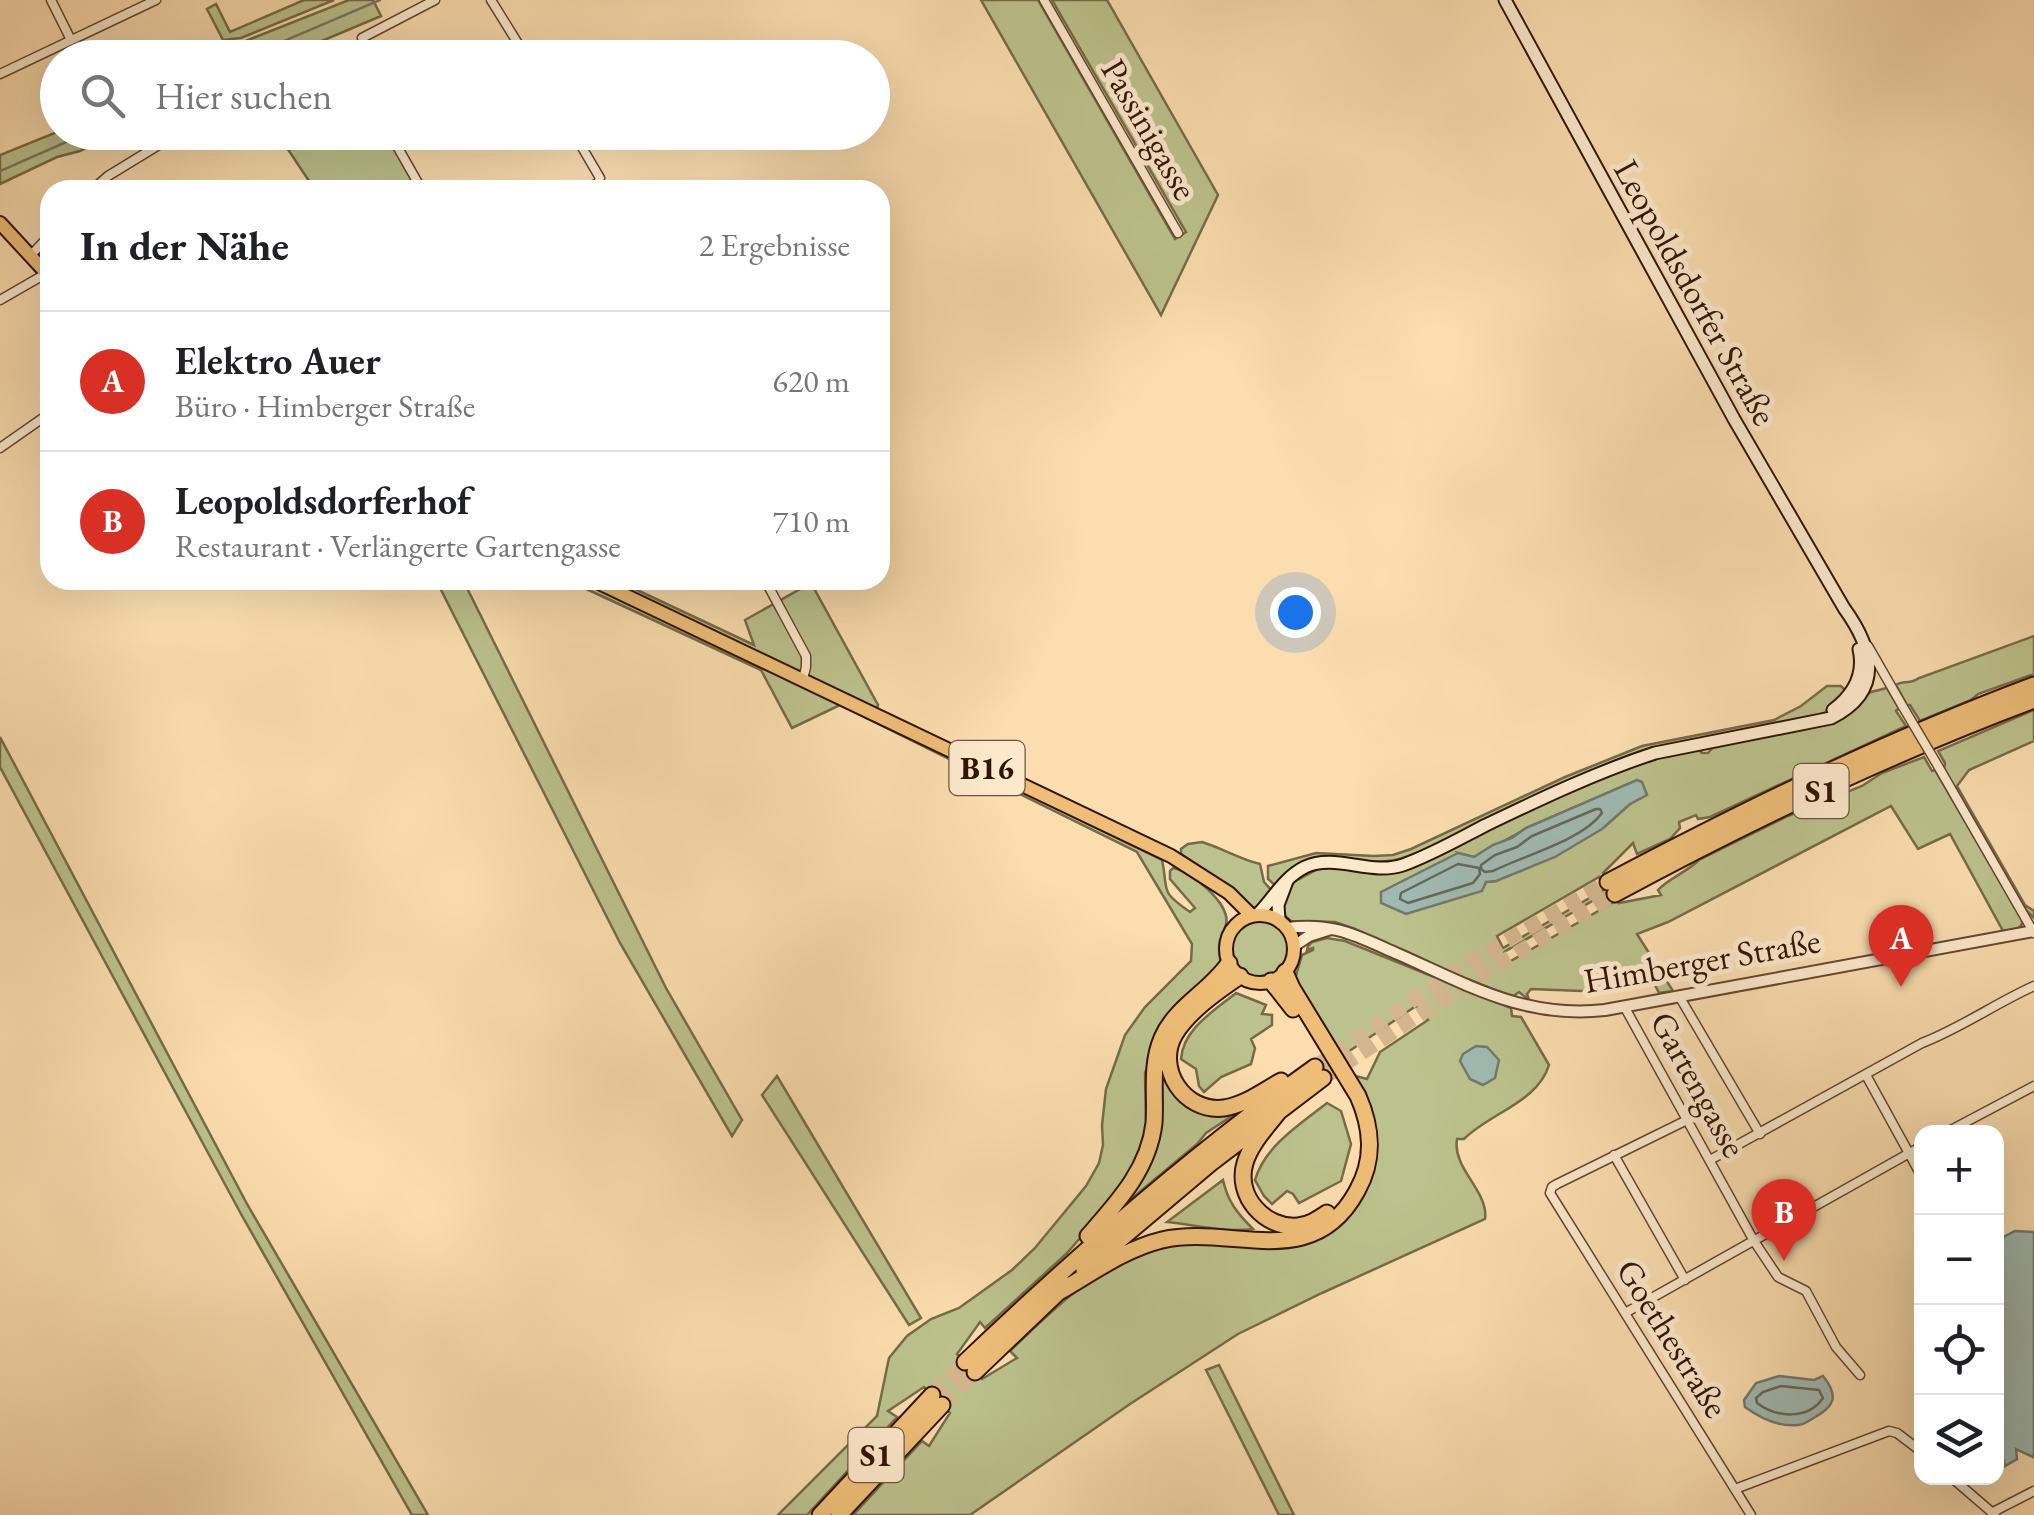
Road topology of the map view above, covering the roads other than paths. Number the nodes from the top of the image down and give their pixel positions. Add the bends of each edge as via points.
1 (51, 0) edge
2 (156, 0) edge
3 (435, 0) edge
4 (492, 0) edge
5 (1044, 0) edge
6 (1505, 0) edge
7 (362, 38) dead end
8 (70, 40) joint
9 (516, 40) edge
10 (40, 55) edge
11 (0, 74) edge
12 (151, 150) edge
13 (398, 150) edge
14 (584, 150) edge
15 (103, 180) edge
16 (416, 180) edge
17 (598, 180) edge
18 (0, 223) edge
19 (1178, 233) dead end
20 (40, 246) edge
21 (31, 255) junction
22 (40, 268) edge
23 (40, 279) edge
24 (2, 299) edge
25 (40, 420) edge
26 (0, 448) edge
27 (614, 590) edge
28 (771, 590) edge
29 (1844, 608) junction
30 (1866, 642) junction
31 (1865, 662) junction
32 (803, 679) junction
33 (1889, 684) junction
34 (2034, 685) edge
35 (1859, 688) junction
36 (2034, 700) edge
37 (1287, 881) junction
38 (1216, 886) junction
39 (1254, 915) junction
40 (1283, 924) junction
41 (1235, 926) junction
42 (1332, 929) junction
43 (2034, 931) edge
44 (1294, 946) junction
45 (1234, 970) junction
46 (1278, 976) junction
47 (2034, 986) edge
48 (1679, 996) junction
49 (1624, 1006) junction
50 (1314, 1073) junction
51 (1866, 1075) junction
52 (2034, 1086) edge
53 (1280, 1110) junction
54 (1687, 1120) junction
55 (1960, 1125) edge
56 (1760, 1134) junction
57 (1914, 1150) edge
58 (1908, 1153) junction
59 (1614, 1155) junction
60 (1710, 1160) junction
61 (1914, 1163) edge
62 (1754, 1241) junction
63 (1684, 1280) junction
64 (1052, 1288) junction
65 (1625, 1313) junction
66 (970, 1367) tunnel mouth
67 (1860, 1375) dead end
68 (1914, 1446) edge
69 (1960, 1485) edge
70 (1735, 1489) junction
71 (2034, 1491) edge
72 (1994, 1514) edge
73 (820, 1515) edge
74 (839, 1515) edge
75 (1750, 1515) edge

1 - 8 street
2 - 8 street
3 - 7 street
4 - 9 street
5 - 19 street, Passinigasse
6 - 29 main road, Leopoldsdorfer Straße
10 - 11 street
12 - 15 street
13 - 16 street
14 - 17 street
18 - 21 main road
20 - 21 street
21 - 22 main road
23 - 24 street
25 - 26 street
27 - 32 main road, B16
28 - 32 street via 806,656
29 - 30 main road, Leopoldsdorfer Straße
29 - 31 main road, Leopoldsdorfer Straße
30 - 31 main road, Leopoldsdorfer Straße
30 - 33 street, Leopoldsdorfer Straße
31 - 33 street, Leopoldsdorfer Straße
31 - 35 main road
32 - 38 main road, B16 via 1171,856
33 - 35 street
33 - 43 street, Leopoldsdorfer Straße, bridge
34 - 36 highway, S1 via 1754,806 1611,888
35 - 37 main road via 1854,702 1832,718 1632,760 1402,865 1319,863
37 - 39 main road
37 - 40 main road via 1278,906
38 - 39 main road, B16
38 - 41 main road
39 - 40 main road
39 - 41 main road
40 - 42 street, Himberger Straße
40 - 44 main road
41 - 45 main road via 1226,944
42 - 44 street
42 - 49 street, Himberger Straße via 1518,1004 1570,1012
43 - 48 street, Himberger Straße
44 - 46 main road
45 - 46 main road via 1255,982
45 - 50 highway via 1170,1044 1178,1089 1220,1109
45 - 64 highway via 1168,1025 1155,1059 1154,1120 1144,1162
46 - 53 highway via 1350,1100 1361,1135 1358,1166 1344,1196 1329,1212 1296,1226 1262,1215 1245,1191 1245,1162
46 - 64 highway via 1292,988 1366,1115 1370,1156 1352,1202 1300,1239 1161,1240
47 - 51 street
48 - 49 street, Himberger Straße
48 - 56 street
49 - 54 street, Gartengasse
50 - 53 highway
50 - 64 highway via 1137,1204
51 - 56 street
51 - 58 street
52 - 55 street
53 - 64 highway
54 - 59 street
54 - 60 street, Gartengasse
56 - 60 street
57 - 58 street
58 - 61 street
58 - 62 street
59 - 63 street
59 - 65 street, Goethestraße via 1550,1190
60 - 62 street, Gartengasse
62 - 63 street
62 - 67 street, Gartengasse via 1778,1277 1806,1292
63 - 65 street
64 - 66 highway
65 - 70 street, Goethestraße
68 - 70 street via 1889,1431
69 - 72 street
70 - 75 street, Goethestraße
71 - 72 street
73 - 74 highway, S1 via 937,1400

